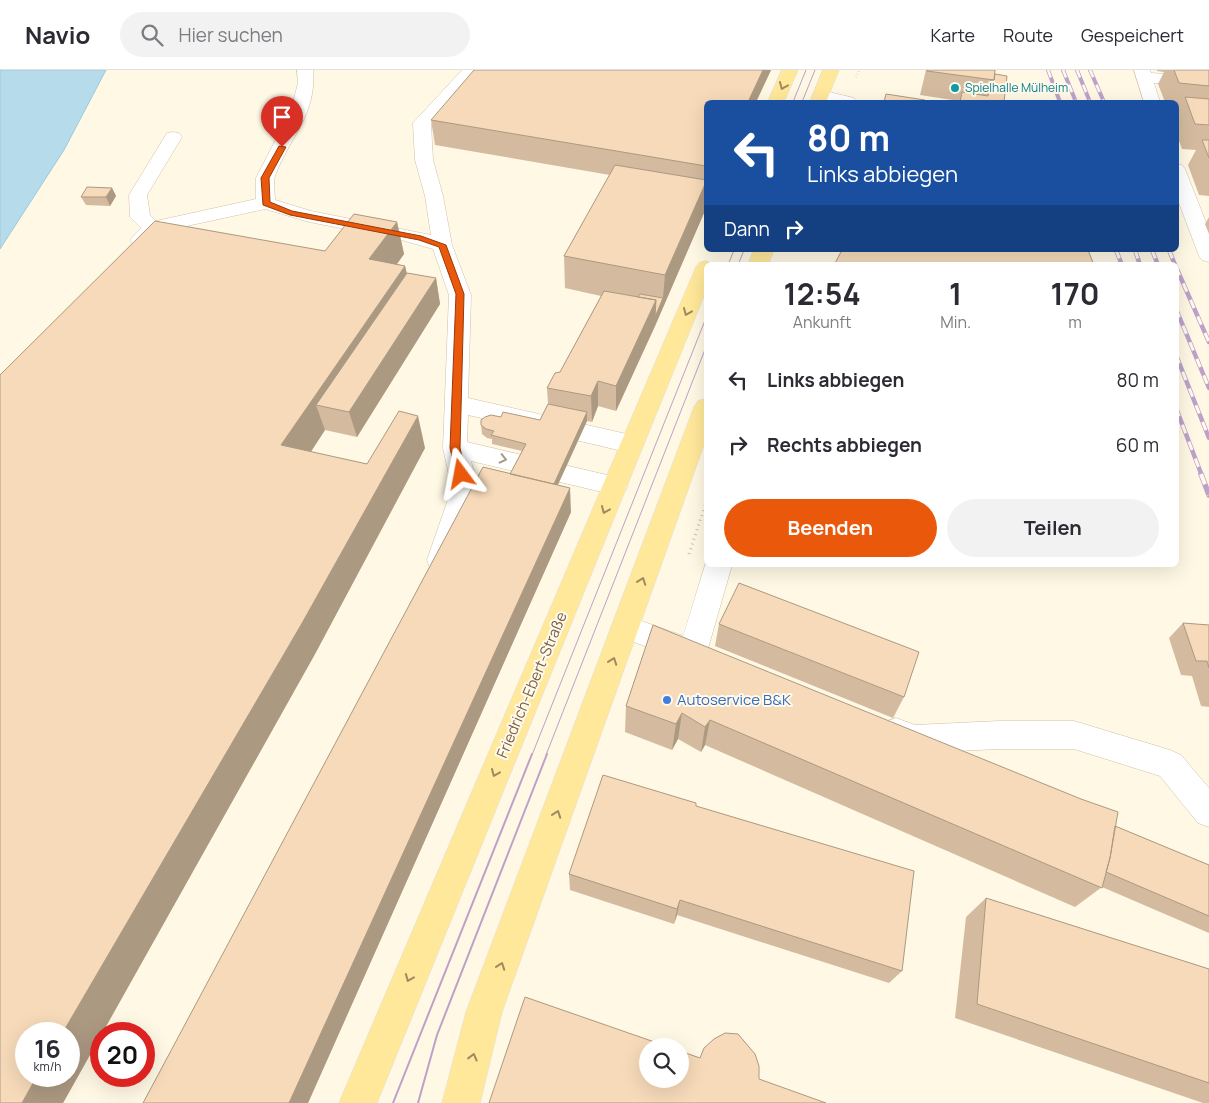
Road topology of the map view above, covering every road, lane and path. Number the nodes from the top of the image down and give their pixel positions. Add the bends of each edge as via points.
1 (305, 70) edge
2 (471, 70) edge
3 (790, 70) edge
4 (831, 70) edge
5 (1142, 73) edge
6 (1209, 82) edge
7 (819, 99) edge
8 (777, 100) edge
9 (1151, 100) edge
10 (173, 137) dead end
11 (1179, 160) edge
12 (1188, 201) junction
13 (266, 203) junction
14 (1209, 203) edge
15 (152, 228) junction
16 (442, 245) junction
17 (1208, 254) edge
18 (124, 257) edge
19 (704, 273) edge
20 (457, 404) junction
21 (704, 412) edge
22 (631, 444) junction
23 (455, 448) junction
24 (615, 486) junction
25 (717, 567) edge
26 (427, 584) edge
27 (625, 627) junction
28 (693, 652) junction
29 (721, 663) edge
30 (869, 721) edge
31 (1209, 812) edge
32 (358, 1103) edge
33 (461, 1103) edge

1 - 13 lane via 306,84 300,110 265,178
2 - 16 lane via 422,123 424,160
3 -> 8 main road
4 - 7 main road
5 - 6 lane
5 - 9 lane
10 - 15 lane via 138,195 140,216
11 - 12 lane
12 - 14 lane
12 - 17 lane
13 - 15 lane
13 - 16 lane via 290,213 421,238
15 - 18 lane
16 - 20 lane via 460,294
19 -> 22 main road, Friedrich-Ebert-Straße
20 - 22 lane
20 - 23 lane
27 -> 21 main road
22 - 24 main road, Friedrich-Ebert-Straße
23 -> 24 lane
23 - 26 lane via 464,488 442,558
24 -> 32 main road, Friedrich-Ebert-Straße
25 - 28 lane
27 - 28 lane
33 -> 27 main road via 484,1012
28 - 29 lane
30 - 31 lane via 915,739 1074,735 1170,765

